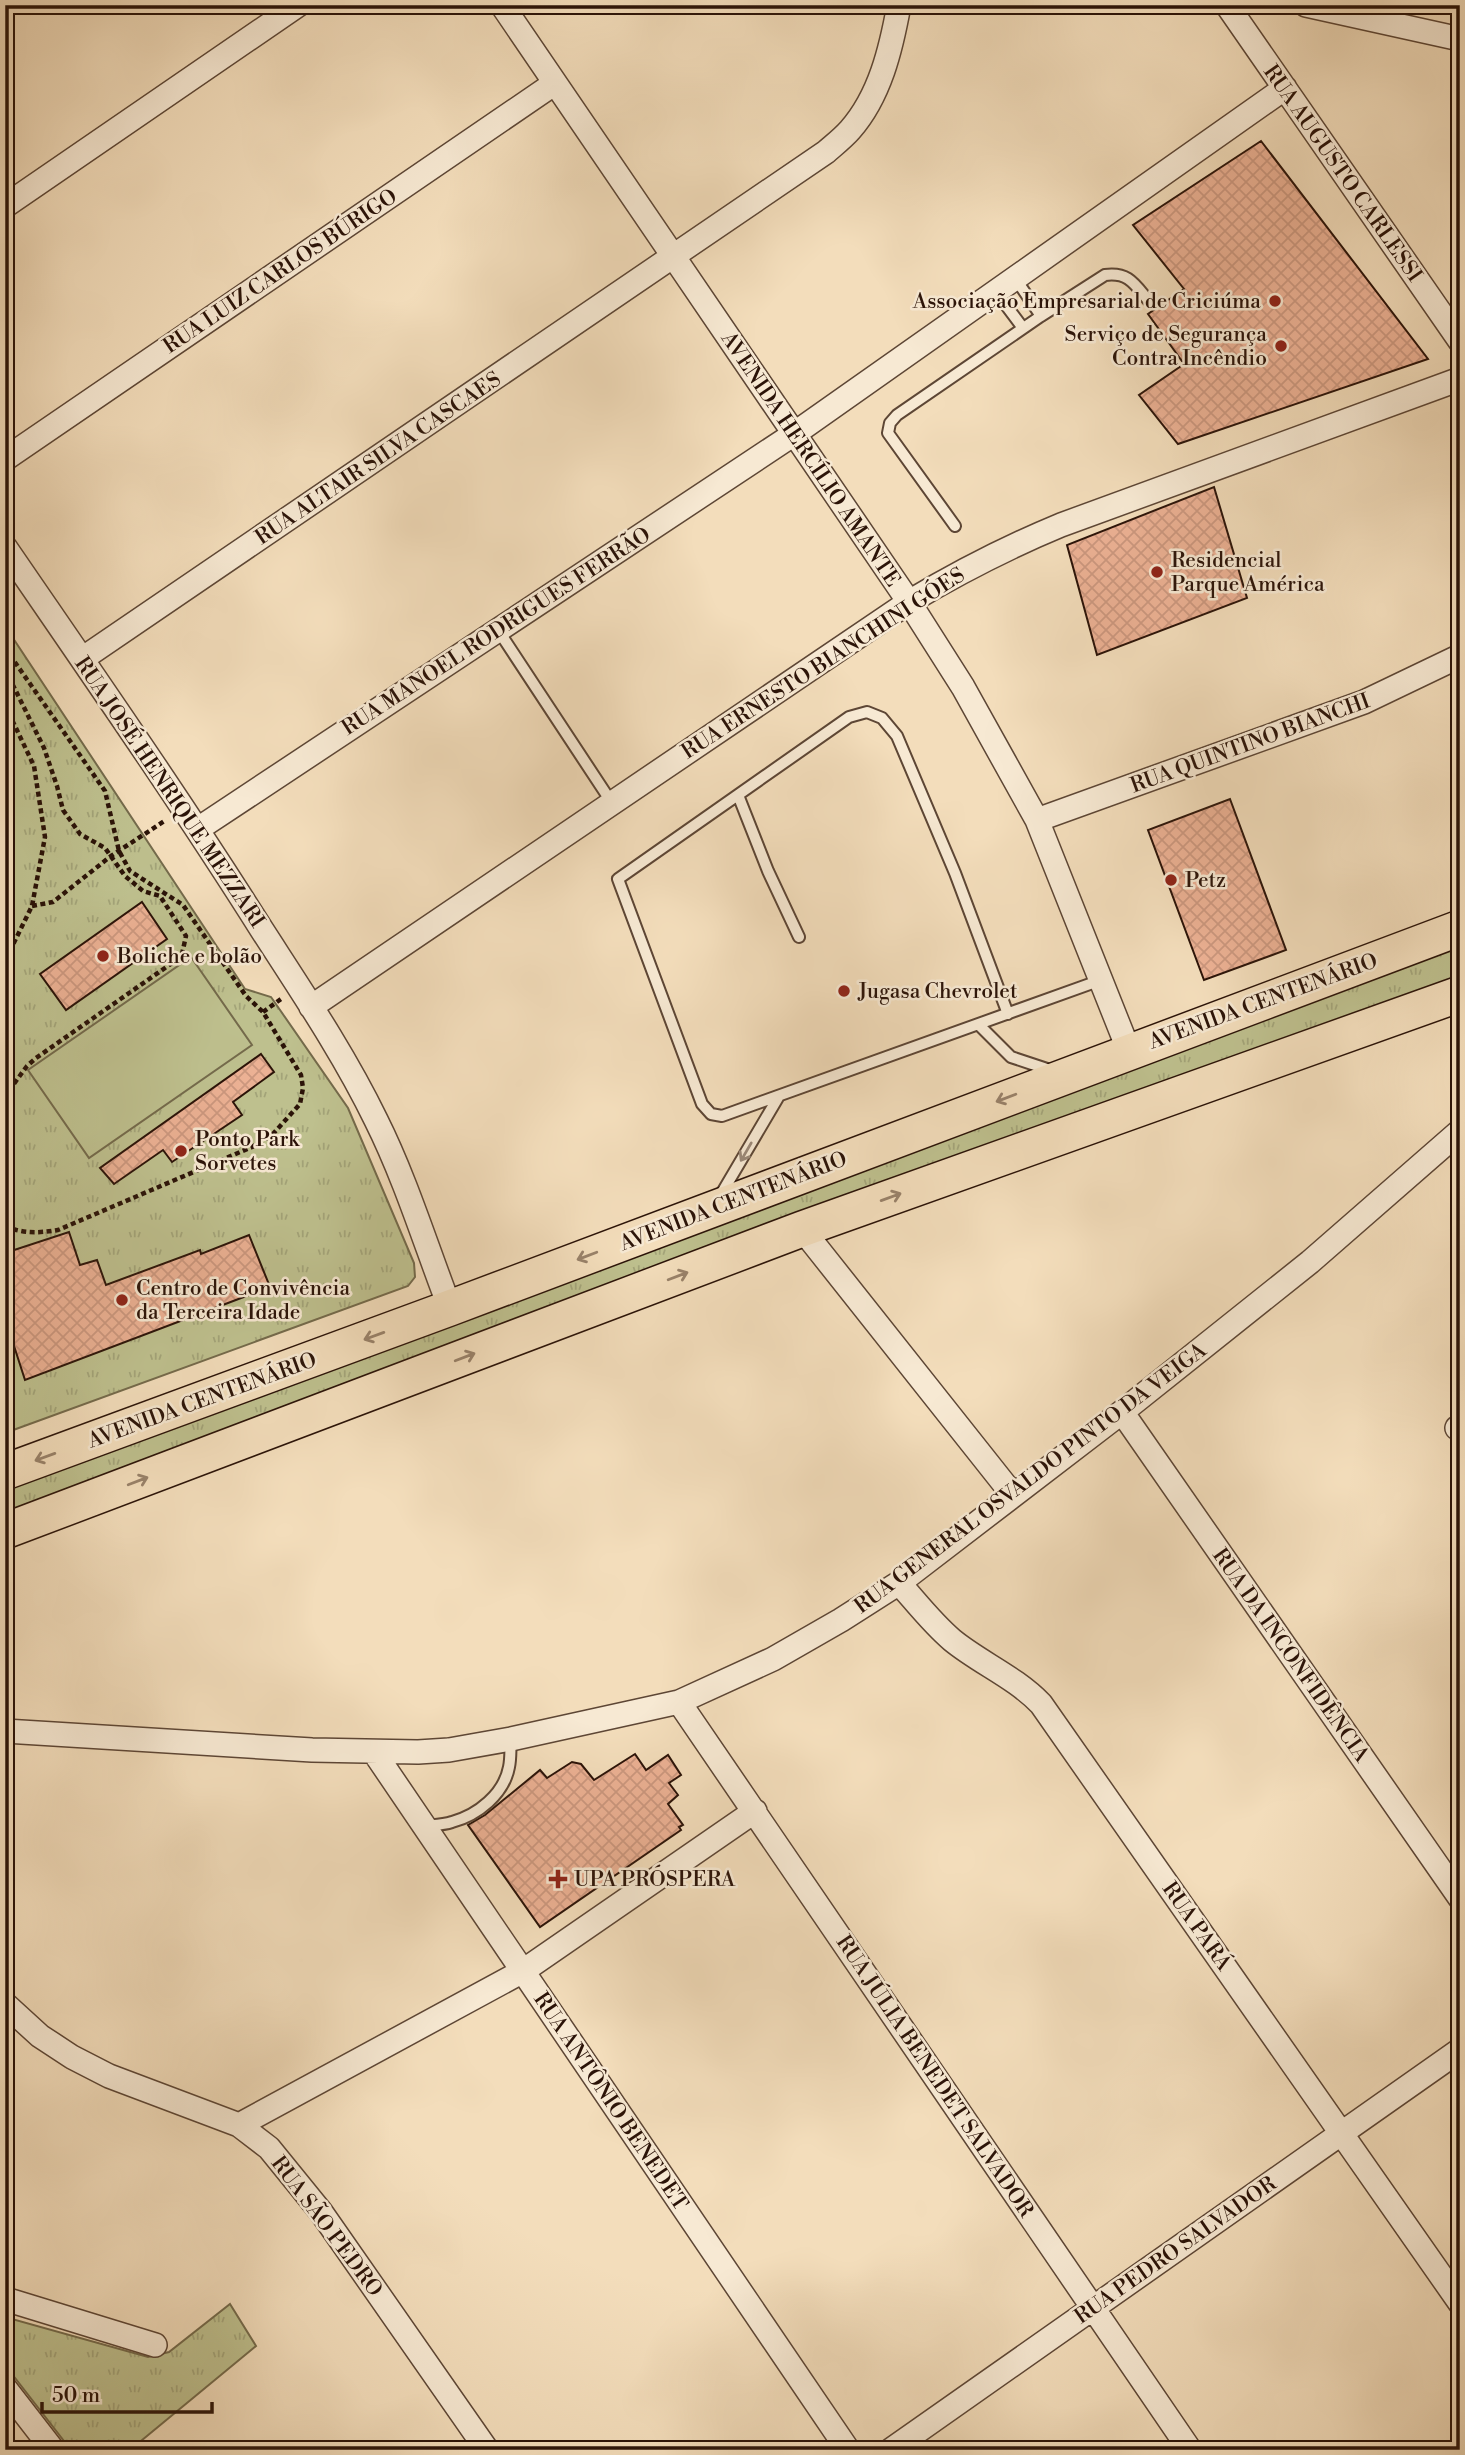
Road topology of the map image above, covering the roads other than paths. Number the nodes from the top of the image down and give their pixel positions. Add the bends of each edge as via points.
1 (298, 5) edge
2 (502, 5) edge
3 (899, 5) edge
4 (1227, 5) edge
5 (1306, 5) edge
6 (1459, 37) edge
7 (555, 83) junction
8 (1284, 88) junction
9 (5, 206) edge
10 (673, 257) junction
11 (1015, 278) junction
12 (996, 292) junction
13 (1148, 300) dead end
14 (1041, 316) junction
15 (1023, 328) junction
16 (1460, 341) edge
17 (1460, 379) edge
18 (794, 434) junction
19 (5, 459) edge
20 (955, 526) dead end
21 (5, 547) edge
22 (909, 602) junction
23 (498, 630) junction
24 (1460, 656) edge
25 (82, 659) junction
26 (738, 795) junction
27 (612, 803) junction
28 (1037, 820) junction
29 (198, 829) junction
30 (1460, 928) edge
31 (799, 937) dead end
32 (1101, 980) junction
33 (1460, 994) edge
34 (312, 1007) junction
35 (1008, 1014) junction
36 (979, 1025) junction
37 (1129, 1051) junction
38 (1066, 1075) junction
39 (779, 1096) junction
40 (1460, 1131) edge
41 (713, 1208) junction
42 (802, 1229) junction
43 (450, 1308) junction
44 (1122, 1412) junction
45 (5, 1472) edge
46 (1013, 1495) junction
47 (5, 1531) edge
48 (899, 1583) junction
49 (679, 1702) junction
50 (5, 1731) edge
51 (511, 1739) junction
52 (374, 1752) junction
53 (755, 1811) junction
54 (424, 1826) junction
55 (1460, 1898) edge
56 (523, 1971) junction
57 (5, 2004) edge
58 (1460, 2050) edge
59 (239, 2125) junction
60 (1341, 2133) junction
61 (5, 2298) edge
62 (1460, 2304) edge
63 (1093, 2308) junction
64 (155, 2345) dead end
65 (5, 2388) edge
66 (53, 2450) edge
67 (488, 2450) edge
68 (848, 2450) edge
69 (891, 2450) edge
70 (1190, 2450) edge

1 - 9 street
2 - 7 street, AVENIDA HERCÍLIO AMANTE
3 - 10 street, RUA ALTAIR SILVA CASCAES via 881,78 851,130 807,167
4 - 8 street, RUA AUGUSTO CARLESSI
5 - 6 street
7 - 10 street, AVENIDA HERCÍLIO AMANTE
7 - 19 street, RUA LUIZ CARLOS BÚRIGO
8 - 11 street
8 - 16 street, RUA AUGUSTO CARLESSI
10 - 18 street, AVENIDA HERCÍLIO AMANTE
10 - 25 street, RUA ALTAIR SILVA CASCAES
11 - 12 street
11 - 14 lane
12 - 15 lane
12 - 18 street
13 - 14 lane via 1131,279 1117,273 1105,275
14 - 15 lane
15 - 20 lane via 890,423 888,433
17 - 22 street, RUA ERNESTO BIANCHINI GÓES via 1048,531 965,569
18 - 22 street, AVENIDA HERCÍLIO AMANTE
18 - 23 street, RUA MANOEL RODRIGUES FERRÃO
21 - 25 street, RUA JOSÉ HENRIQUE MEZZARI
22 - 27 street, RUA ERNESTO BIANCHINI GÓES
22 - 28 street, AVENIDA HERCÍLIO AMANTE via 963,687
23 - 27 lane
23 - 29 street, RUA MANOEL RODRIGUES FERRÃO
24 - 28 street, RUA QUINTINO BIANCHI via 1364,702
25 - 29 street, RUA JOSÉ HENRIQUE MEZZARI
26 - 31 lane
26 - 35 lane via 849,717 866,712 882,718 897,736
26 - 39 lane via 618,879 702,1104 711,1114 722,1116
27 - 34 street, RUA ERNESTO BIANCHINI GÓES
28 - 32 street, AVENIDA HERCÍLIO AMANTE
29 - 34 street, RUA JOSÉ HENRIQUE MEZZARI
30 - 37 main road, AVENIDA CENTENÁRIO
32 - 35 lane
32 - 37 street, AVENIDA HERCÍLIO AMANTE
42 -> 33 main road
34 - 43 street, RUA JOSÉ HENRIQUE MEZZARI via 377,1121
35 - 36 lane
36 - 38 lane via 1011,1057
36 - 39 lane
37 - 38 main road, AVENIDA CENTENÁRIO
38 -> 41 main road, AVENIDA CENTENÁRIO
39 -> 41 lane
40 - 44 street, RUA GENERAL OSVALDO PINTO DA VEIGA via 1310,1262
41 -> 43 main road, AVENIDA CENTENÁRIO
42 - 46 street
47 -> 42 main road
43 -> 45 main road, AVENIDA CENTENÁRIO
44 - 46 street, RUA GENERAL OSVALDO PINTO DA VEIGA
44 - 55 street, RUA DA INCONFIDÊNCIA
46 - 48 street, RUA GENERAL OSVALDO PINTO DA VEIGA
48 - 49 street, RUA GENERAL OSVALDO PINTO DA VEIGA via 773,1659
48 - 60 street, RUA PARÁ via 952,1640 1029,1690 1041,1704
49 - 51 street, RUA GENERAL OSVALDO PINTO DA VEIGA
49 - 53 street, RUA JÚLIA BENEDET SALVADOR
50 - 52 street, RUA GENERAL OSVALDO PINTO DA VEIGA
51 - 52 street, RUA GENERAL OSVALDO PINTO DA VEIGA via 449,1750
51 - 54 lane via 509,1768 494,1798 453,1822
52 - 54 street, RUA ANTÔNIO BENEDET
53 - 56 street
53 - 63 street, RUA JÚLIA BENEDET SALVADOR
54 - 56 street, RUA ANTÔNIO BENEDET
56 - 59 street
56 - 68 street, RUA ANTÔNIO BENEDET
57 - 59 street, RUA SÃO PEDRO via 72,2057 109,2076
58 - 60 street, RUA PEDRO SALVADOR
59 - 67 street, RUA SÃO PEDRO via 269,2148 321,2212
60 - 62 street, RUA PARÁ
60 - 63 street, RUA PEDRO SALVADOR
61 - 64 street
63 - 69 street, RUA PEDRO SALVADOR
63 - 70 street, RUA JÚLIA BENEDET SALVADOR
65 - 66 street

